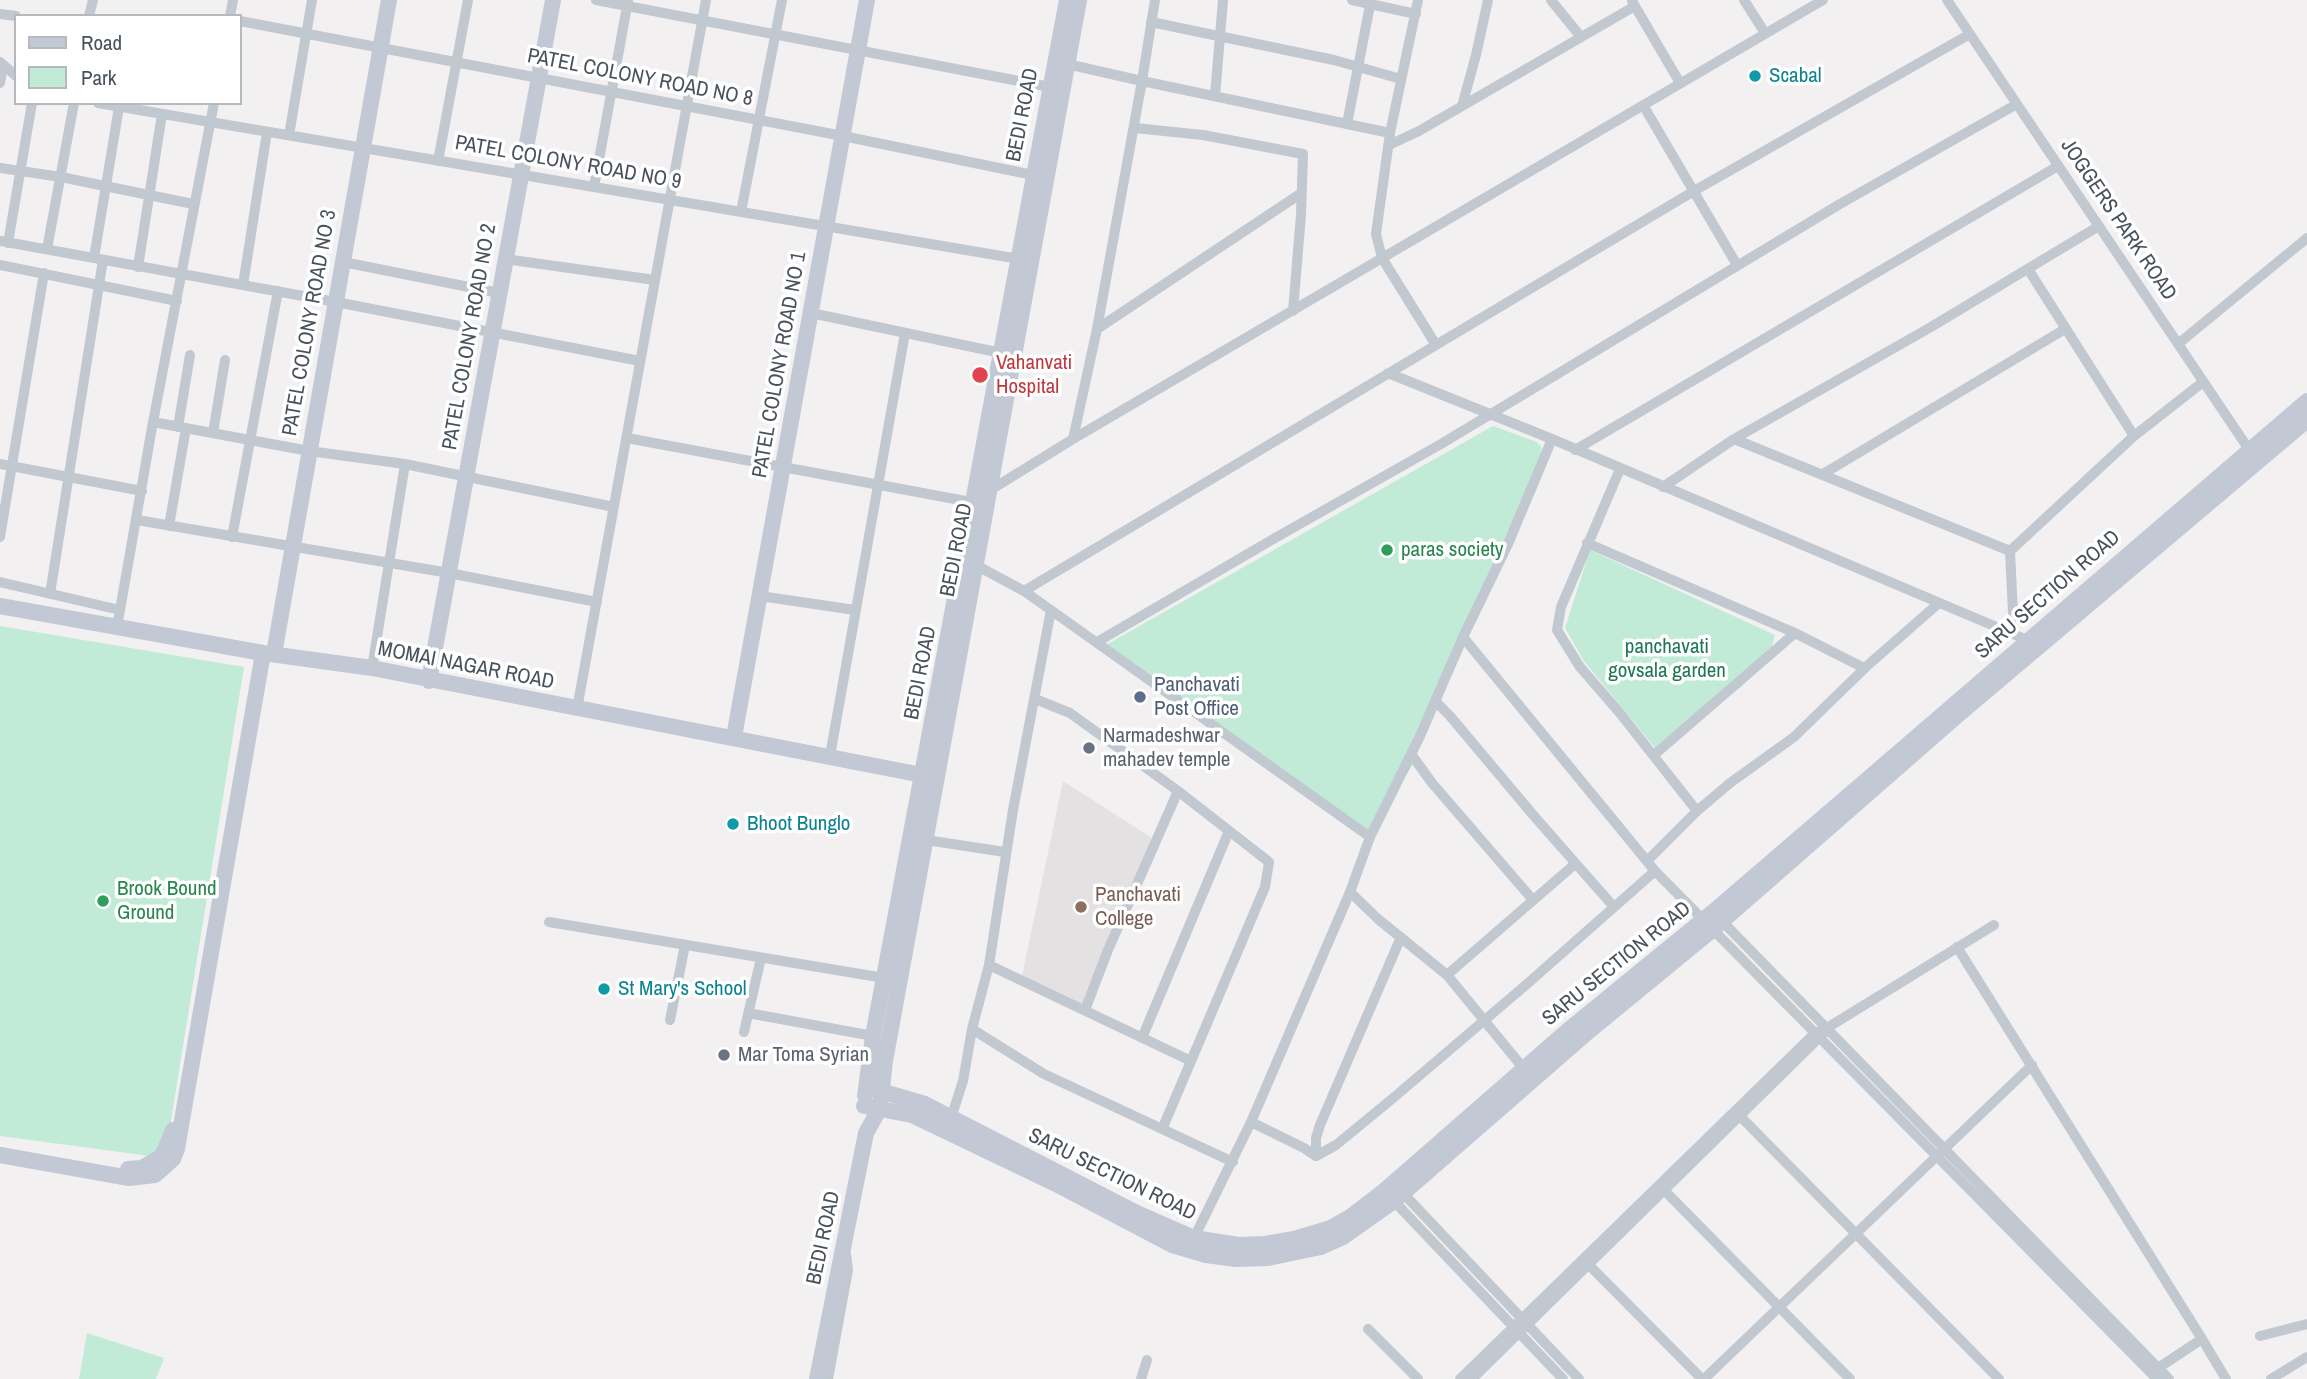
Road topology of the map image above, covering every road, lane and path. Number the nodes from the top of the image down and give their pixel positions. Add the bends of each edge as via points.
1 (312, 0) edge
2 (389, 0) edge
3 (468, 0) edge
4 (553, 0) edge
5 (596, 0) edge
6 (706, 0) edge
7 (782, 0) edge
8 (867, 0) edge
9 (1067, 0) edge
10 (1079, 0) edge
11 (1155, 0) edge
12 (1223, 0) edge
13 (1352, 0) edge
14 (1418, 0) edge
15 (1488, 0) edge
16 (1551, 0) edge
17 (1744, 0) edge
18 (1823, 0) edge
19 (1947, 0) edge
20 (1371, 2) edge
21 (628, 3) edge
22 (1633, 3) edge
23 (1416, 14) junction
24 (702, 20) junction
25 (242, 21) edge
26 (1151, 22) junction
27 (1765, 33) junction
28 (776, 34) junction
29 (1970, 34) junction
30 (307, 35) junction
31 (1220, 35) junction
32 (1581, 37) junction
33 (381, 48) junction
34 (859, 49) junction
35 (457, 62) junction
36 (2, 64) edge
37 (1067, 64) junction
38 (1359, 66) junction
39 (538, 78) junction
40 (1401, 79) junction
41 (1142, 81) junction
42 (0, 83) edge
43 (1680, 83) junction
44 (1050, 87) junction
45 (612, 92) junction
46 (1215, 96) junction
47 (2017, 104) junction
48 (32, 105) edge
49 (74, 105) edge
50 (108, 105) edge
51 (214, 105) edge
52 (1643, 105) junction
53 (687, 106) junction
54 (1462, 106) junction
55 (119, 107) junction
56 (162, 114) junction
57 (759, 120) junction
58 (210, 122) junction
59 (1347, 124) junction
60 (1135, 128) junction
61 (267, 132) junction
62 (1390, 133) junction
63 (289, 135) junction
64 (843, 136) junction
65 (1389, 145) junction
66 (363, 148) junction
67 (438, 161) junction
68 (2058, 166) junction
69 (0, 168) edge
70 (20, 171) junction
71 (521, 175) junction
72 (1033, 175) junction
73 (61, 177) junction
74 (105, 186) junction
75 (594, 187) junction
76 (1694, 191) junction
77 (1300, 194) junction
78 (148, 195) junction
79 (670, 200) junction
80 (193, 204) junction
81 (741, 212) junction
82 (826, 226) junction
83 (2099, 226) junction
84 (2307, 238) edge
85 (4, 242) edge
86 (47, 249) junction
87 (1382, 258) junction
88 (98, 259) junction
89 (505, 259) junction
90 (1025, 260) junction
91 (343, 262) junction
92 (0, 265) edge
93 (1737, 265) junction
94 (138, 267) junction
95 (2028, 269) junction
96 (44, 273) junction
97 (182, 275) junction
98 (655, 280) junction
99 (99, 285) junction
100 (243, 285) junction
101 (278, 291) junction
102 (499, 293) junction
103 (177, 301) junction
104 (336, 302) junction
105 (1293, 310) junction
106 (811, 313) junction
107 (1097, 329) junction
108 (2065, 329) junction
109 (905, 333) junction
110 (491, 334) junction
111 (2178, 344) junction
112 (1436, 345) junction
113 (1001, 353) junction
114 (190, 355) dead end
115 (225, 360) dead end
116 (640, 362) junction
117 (1388, 373) junction
118 (2203, 382) junction
119 (2307, 401) edge
120 (1492, 414) junction
121 (2307, 420) edge
122 (153, 422) junction
123 (182, 428) junction
124 (213, 433) junction
125 (2134, 436) junction
126 (626, 438) junction
127 (1073, 439) junction
128 (1552, 439) junction
129 (1734, 439) junction
130 (250, 440) junction
131 (1575, 450) junction
132 (309, 451) junction
133 (2253, 457) junction
134 (405, 464) junction
135 (5, 465) edge
136 (783, 466) junction
137 (1620, 469) junction
138 (1823, 474) junction
139 (68, 477) junction
140 (467, 477) junction
141 (878, 484) junction
142 (1663, 487) junction
143 (990, 490) junction
144 (142, 491) junction
145 (971, 502) junction
146 (614, 507) junction
147 (137, 520) junction
148 (169, 526) junction
149 (0, 537) edge
150 (232, 537) junction
151 (1587, 543) junction
152 (293, 548) junction
153 (2010, 551) junction
154 (968, 561) junction
155 (387, 564) junction
156 (449, 573) junction
157 (0, 582) edge
158 (1024, 591) junction
159 (50, 594) junction
160 (760, 597) junction
161 (597, 602) junction
162 (1939, 603) junction
163 (0, 606) edge
164 (120, 610) junction
165 (855, 610) junction
166 (1051, 610) junction
167 (117, 627) junction
168 (1795, 633) junction
169 (1463, 637) junction
170 (2027, 640) junction
171 (1097, 642) junction
172 (264, 653) junction
173 (372, 668) junction
174 (1864, 668) junction
175 (429, 681) junction
176 (1035, 699) junction
177 (1435, 701) junction
178 (577, 709) junction
179 (734, 737) junction
180 (1411, 754) junction
181 (1654, 755) junction
182 (830, 756) junction
183 (922, 775) junction
184 (1178, 791) junction
185 (1697, 811) junction
186 (1229, 831) junction
187 (1370, 837) junction
188 (926, 840) junction
189 (1005, 852) junction
190 (1647, 861) junction
191 (1575, 864) junction
192 (1655, 871) junction
193 (1350, 892) junction
194 (1533, 900) junction
195 (1614, 907) junction
196 (1713, 921) junction
197 (550, 922) dead end
198 (1994, 925) dead end
199 (1401, 937) junction
200 (685, 945) junction
201 (1957, 947) junction
202 (761, 958) junction
203 (989, 965) junction
204 (1447, 975) junction
205 (884, 978) junction
206 (1085, 1010) junction
207 (748, 1013) junction
208 (670, 1020) dead end
209 (1484, 1021) junction
210 (1827, 1028) junction
211 (972, 1029) junction
212 (744, 1032) dead end
213 (873, 1036) junction
214 (1818, 1036) junction
215 (1142, 1038) junction
216 (1191, 1061) junction
217 (2032, 1065) junction
218 (1524, 1069) junction
219 (874, 1089) junction
220 (872, 1107) junction
221 (1737, 1113) junction
222 (951, 1118) junction
223 (1251, 1122) junction
224 (1163, 1127) junction
225 (0, 1146) edge
226 (1940, 1153) junction
227 (0, 1155) edge
228 (1316, 1156) junction
229 (1233, 1162) junction
230 (1661, 1187) junction
231 (1394, 1192) junction
232 (1856, 1234) junction
233 (1194, 1238) junction
234 (845, 1239) junction
235 (1586, 1262) junction
236 (1779, 1306) junction
237 (1520, 1326) junction
238 (2305, 1327) edge
239 (1368, 1329) dead end
240 (2260, 1336) dead end
241 (2202, 1339) junction
242 (2307, 1357) edge
243 (1147, 1360) dead end
244 (2157, 1374) edge
245 (817, 1379) edge
246 (828, 1379) edge
247 (1141, 1379) edge
248 (1418, 1379) edge
249 (1460, 1379) edge
250 (1472, 1379) edge
251 (1563, 1379) edge
252 (1579, 1379) edge
253 (1703, 1379) edge
254 (1850, 1379) edge
255 (1999, 1379) edge
256 (2169, 1379) edge
257 (2226, 1379) edge
258 (2271, 1379) edge

1 - 30 street
2 - 33 street, PATEL COLONY ROAD NO 3
3 - 35 street
4 - 39 street, PATEL COLONY ROAD NO 2
5 - 21 street
6 - 24 street
7 - 28 street
8 - 34 street, PATEL COLONY ROAD NO 1
9 - 44 street, BEDI ROAD
10 - 37 street, BEDI ROAD
11 - 26 street
12 - 31 street
13 - 20 street
14 - 23 street
15 - 54 street
16 - 32 street
17 - 27 street
18 - 27 street
19 - 29 street, JOGGERS PARK ROAD
20 - 23 street
20 - 38 street
21 - 24 street
21 - 45 street
22 - 32 street
22 - 43 street
23 - 40 street
24 - 28 street
24 - 53 street
25 - 30 street, PATEL COLONY ROAD NO 8
26 - 31 street
26 - 41 street
27 - 43 street
28 - 34 street
28 - 57 street
29 - 47 street, JOGGERS PARK ROAD
29 - 76 street
30 - 33 street, PATEL COLONY ROAD NO 8
30 - 63 street
31 - 38 street
31 - 46 street
32 - 54 street
33 - 35 street, PATEL COLONY ROAD NO 8
33 - 66 street, PATEL COLONY ROAD NO 3
34 - 44 street
34 - 64 street, PATEL COLONY ROAD NO 1
35 - 39 street, PATEL COLONY ROAD NO 8
35 - 67 street
36 - 42 street
37 - 41 street
37 - 90 street, BEDI ROAD
38 - 40 street
38 - 59 street
39 - 45 street, PATEL COLONY ROAD NO 8
39 - 71 street, PATEL COLONY ROAD NO 2
40 - 62 street
41 - 46 street
41 - 60 street
43 - 52 street
44 - 72 street, BEDI ROAD
45 - 53 street, PATEL COLONY ROAD NO 8
45 - 75 street
46 - 59 street
47 - 68 street, JOGGERS PARK ROAD
47 - 93 street
48 - 70 street
49 - 73 street
50 - 55 street, PATEL COLONY ROAD NO 9
51 - 58 street
52 - 76 street
52 - 87 street
53 - 57 street, PATEL COLONY ROAD NO 8
53 - 79 street
54 - 65 street
55 - 56 street, PATEL COLONY ROAD NO 9
55 - 74 street
56 - 58 street, PATEL COLONY ROAD NO 9
56 - 78 street
57 - 64 street, PATEL COLONY ROAD NO 8
57 - 81 street
58 - 61 street, PATEL COLONY ROAD NO 9
58 - 80 street
59 - 62 street
60 - 77 street via 1303,154
60 - 107 street
61 - 63 street, PATEL COLONY ROAD NO 9
61 - 100 street
62 - 65 street
63 - 66 street, PATEL COLONY ROAD NO 9
64 - 72 street, PATEL COLONY ROAD NO 8
64 - 82 street, PATEL COLONY ROAD NO 1
65 - 87 street via 1376,234
66 - 67 street, PATEL COLONY ROAD NO 9
66 - 91 street, PATEL COLONY ROAD NO 3
67 - 71 street, PATEL COLONY ROAD NO 9
68 - 83 street, JOGGERS PARK ROAD
68 - 131 street
69 - 70 street
70 - 73 street
70 - 85 street
71 - 75 street, PATEL COLONY ROAD NO 9
71 - 89 street, PATEL COLONY ROAD NO 2
72 - 90 street, BEDI ROAD
73 - 74 street
73 - 86 street
74 - 78 street
74 - 88 street
75 - 79 street, PATEL COLONY ROAD NO 9
76 - 93 street
76 - 112 street
77 - 105 street
77 - 107 street
78 - 80 street
78 - 94 street
79 - 81 street, PATEL COLONY ROAD NO 9
79 - 98 street
80 - 97 street
81 - 82 street, PATEL COLONY ROAD NO 9
82 - 90 street, PATEL COLONY ROAD NO 9
82 - 106 street, PATEL COLONY ROAD NO 1
83 - 95 street
83 - 111 street, JOGGERS PARK ROAD
84 - 111 street
85 - 86 street
86 - 88 street
87 - 105 street
87 - 112 street
88 - 94 street
88 - 99 street
89 - 98 street
89 - 102 street, PATEL COLONY ROAD NO 2
90 - 113 street, BEDI ROAD
90 - 143 street, BEDI ROAD
91 - 102 street
91 - 104 street, PATEL COLONY ROAD NO 3
92 - 96 street
93 - 120 street
94 - 97 street
95 - 108 street
95 - 129 street
96 - 99 street
96 - 135 street
97 - 100 street
97 - 103 street
98 - 116 street
99 - 103 street
99 - 139 street
100 - 101 street
101 - 104 street
101 - 130 street
102 - 110 street, PATEL COLONY ROAD NO 2
103 - 122 street
104 - 110 street
104 - 132 street, PATEL COLONY ROAD NO 3
105 - 127 street
106 - 109 street
106 - 136 street, PATEL COLONY ROAD NO 1
107 - 127 street
108 - 125 street
108 - 138 street
109 - 113 street
109 - 141 street
110 - 116 street
110 - 140 street, PATEL COLONY ROAD NO 2
111 - 118 street, JOGGERS PARK ROAD
112 - 117 street
113 - 145 street, BEDI ROAD
114 - 123 street
115 - 124 street
116 - 126 street
117 - 120 street
117 - 158 street
118 - 125 street
118 - 133 street, JOGGERS PARK ROAD
119 - 133 street, SARU SECTION ROAD
120 - 128 street
120 - 171 street
121 - 133 street, SARU SECTION ROAD
122 - 123 street
122 - 144 street
123 - 124 street
123 - 148 street
124 - 130 street
125 - 153 street
126 - 136 street
126 - 146 street
127 - 143 street
128 - 131 street
128 - 169 street
129 - 138 street
129 - 142 street
130 - 132 street
130 - 150 street
131 - 137 street
132 - 134 street
132 - 152 street, PATEL COLONY ROAD NO 3
133 - 170 street, SARU SECTION ROAD
134 - 140 street
134 - 155 street
135 - 139 street
135 - 149 street
136 - 141 street
136 - 160 street, PATEL COLONY ROAD NO 1
137 - 142 street
137 - 151 street
138 - 153 street
139 - 144 street
139 - 159 street
140 - 146 street
140 - 156 street, PATEL COLONY ROAD NO 2
141 - 145 street
141 - 165 street
142 - 162 street
143 - 145 street
143 - 154 street, BEDI ROAD
144 - 147 street
145 - 154 street, BEDI ROAD
146 - 161 street
147 - 148 street
147 - 164 street
148 - 150 street
150 - 152 street
151 - 168 street
151 - 181 street via 1556,630 1580,667
152 - 155 street
152 - 172 street, PATEL COLONY ROAD NO 3
153 - 170 street
154 - 158 street
154 - 183 street, BEDI ROAD
154 - 188 street, BEDI ROAD
155 - 156 street
155 - 173 street
156 - 161 street
156 - 175 street, PATEL COLONY ROAD NO 2
157 - 159 street
158 - 166 street
159 - 164 street
160 - 165 street
160 - 179 street, PATEL COLONY ROAD NO 1
161 - 178 street
162 - 170 street
162 - 174 street
163 - 167 street, MOMAI NAGAR ROAD
164 - 167 street
165 - 182 street
166 - 171 street
166 - 176 street
167 - 172 street, MOMAI NAGAR ROAD
168 - 174 street
168 - 181 street
169 - 177 street
169 - 190 street
170 - 196 street, SARU SECTION ROAD
171 - 187 street
172 - 173 street, MOMAI NAGAR ROAD
172 - 225 street via 176,1120 164,1152 150,1164 132,1170
172 - 227 street via 173,1159 155,1175 129,1178
173 - 175 street, MOMAI NAGAR ROAD
174 - 185 street via 1794,737
175 - 178 street, MOMAI NAGAR ROAD
176 - 184 street via 1070,713
176 - 189 street
177 - 180 street
177 - 191 street
178 - 179 street, MOMAI NAGAR ROAD
179 - 182 street, MOMAI NAGAR ROAD
180 - 187 street
180 - 194 street
181 - 185 street
182 - 183 street, MOMAI NAGAR ROAD
183 - 205 street, BEDI ROAD
184 - 186 street
184 - 206 street
185 - 190 street
186 - 215 street
186 - 216 street via 1269,862 1265,887
187 - 193 street
188 - 189 street
188 - 219 street, BEDI ROAD via 884,1061
189 - 203 street
190 - 192 street
191 - 194 street
191 - 195 street
192 - 195 street
192 - 196 street
193 - 199 street
193 - 223 street
194 - 204 street
195 - 209 street
196 - 210 street
196 - 214 street
196 - 218 street, SARU SECTION ROAD
196 - 231 street, SARU SECTION ROAD via 1580,1039
197 - 200 street
198 - 201 street
199 - 204 street
199 - 228 street via 1320,1125
200 - 202 street
200 - 208 street
201 - 210 street
201 - 217 street
202 - 205 street
202 - 207 street
203 - 206 street
203 - 211 street
204 - 209 street
205 - 213 street, BEDI ROAD
206 - 215 street
207 - 212 street
207 - 213 street
209 - 218 street
209 - 228 street via 1336,1145
210 - 214 street
210 - 226 street
211 - 222 street via 964,1081
211 - 224 street via 1044,1074
213 - 219 street, BEDI ROAD
214 - 221 street
214 - 226 street
215 - 216 street
216 - 224 street
217 - 226 street
217 - 241 street
218 - 231 street, SARU SECTION ROAD
219 - 220 street, BEDI ROAD
219 - 222 street, SARU SECTION ROAD via 925,1104
220 - 231 street, SARU SECTION ROAD via 912,1115 1172,1244 1206,1255 1268,1258 1321,1247 1343,1237
220 - 234 street, BEDI ROAD
221 - 230 street
221 - 232 street
222 - 233 street, SARU SECTION ROAD
223 - 228 street
223 - 229 street
224 - 229 street
226 - 232 street
226 - 244 street
229 - 233 street
230 - 235 street
230 - 236 street
231 - 233 street, SARU SECTION ROAD via 1331,1227 1294,1240 1239,1245
231 - 237 street
232 - 236 street
232 - 255 street
234 - 245 street, BEDI ROAD
234 - 246 street via 848,1270
235 - 237 street
235 - 253 street
236 - 253 street
236 - 254 street
237 - 249 street
237 - 250 street
237 - 251 street
237 - 252 street
238 - 240 street
239 - 248 street
241 - 244 street
241 - 257 street
242 - 258 street
243 - 247 street
244 - 256 street

